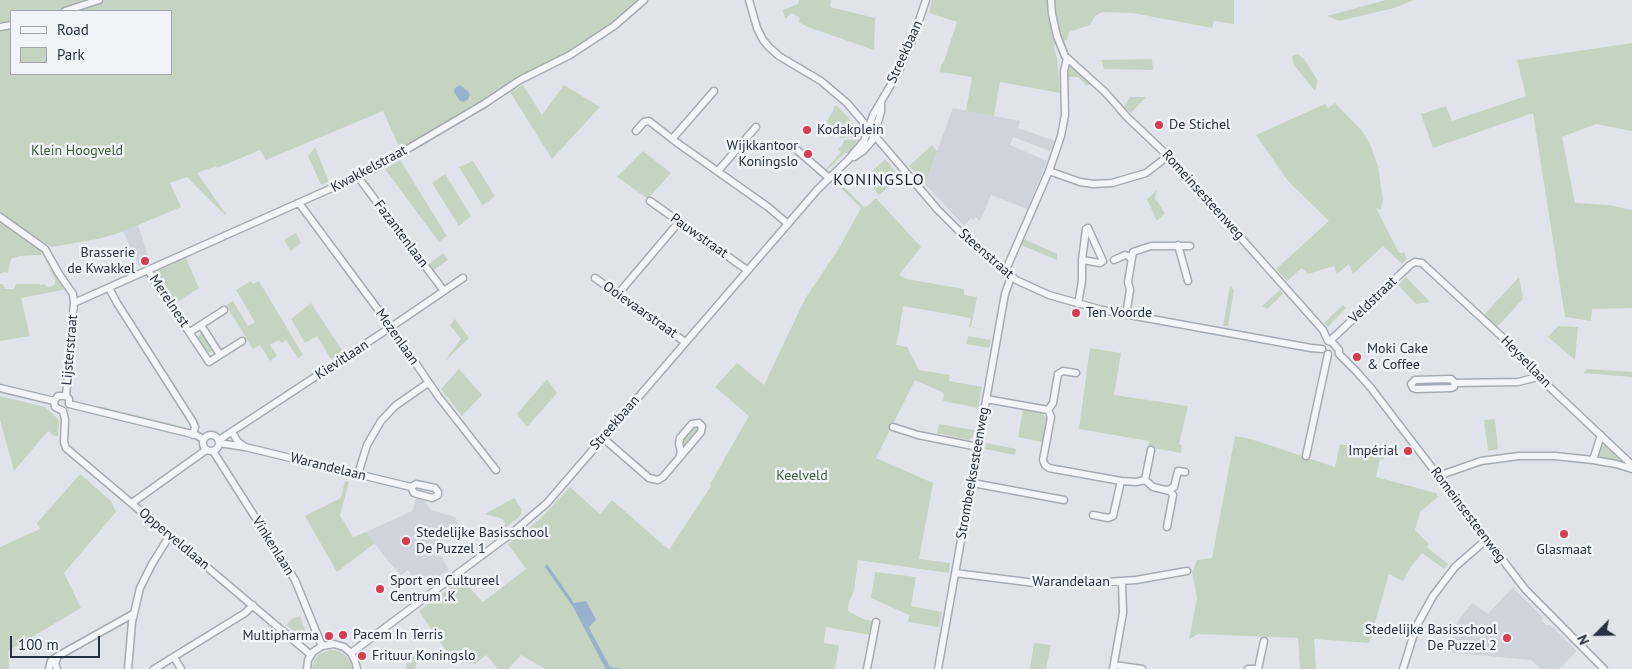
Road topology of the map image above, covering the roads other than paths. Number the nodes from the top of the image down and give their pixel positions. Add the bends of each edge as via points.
1 (99, 0) edge
2 (644, 0) edge
3 (749, 0) edge
4 (926, 0) edge
5 (1051, 0) edge
6 (69, 10) edge
7 (1067, 58) junction
8 (714, 91) dead end
9 (881, 104) junction
10 (756, 127) dead end
11 (868, 128) junction
12 (636, 131) dead end
13 (874, 135) junction
14 (673, 138) junction
15 (797, 150) dead end
16 (1168, 156) junction
17 (848, 160) junction
18 (718, 171) junction
19 (1049, 171) junction
20 (358, 177) junction
21 (829, 178) junction
22 (650, 201) dead end
23 (300, 203) junction
24 (0, 217) edge
25 (679, 222) junction
26 (788, 224) junction
27 (1178, 245) junction
28 (1190, 246) dead end
29 (1131, 258) junction
30 (1082, 260) junction
31 (1114, 260) dead end
32 (1418, 262) joint
33 (148, 270) junction
34 (748, 270) junction
35 (1004, 270) junction
36 (1011, 277) junction
37 (463, 278) dead end
38 (595, 278) dead end
39 (1188, 281) dead end
40 (109, 288) junction
41 (444, 291) junction
42 (618, 294) junction
43 (74, 303) junction
44 (1078, 304) junction
45 (224, 310) dead end
46 (1126, 315) junction
47 (201, 325) junction
48 (391, 328) junction
49 (190, 332) junction
50 (242, 341) dead end
51 (1329, 341) junction
52 (685, 342) junction
53 (1322, 348) junction
54 (1328, 354) junction
55 (1339, 354) junction
56 (220, 355) junction
57 (1076, 373) dead end
58 (1538, 376) junction
59 (428, 383) junction
60 (1455, 384) junction
61 (0, 388) edge
62 (66, 396) junction
63 (986, 398) junction
64 (54, 401) junction
65 (70, 404) junction
66 (63, 410) junction
67 (1048, 410) junction
68 (894, 427) dead end
69 (232, 432) junction
70 (194, 435) junction
71 (1601, 435) junction
72 (603, 438) junction
73 (204, 439) junction
74 (219, 441) junction
75 (245, 447) junction
76 (978, 447) junction
77 (206, 450) junction
78 (1151, 450) dead end
79 (214, 451) junction
80 (1306, 456) dead end
81 (679, 458) junction
82 (1592, 460) junction
83 (1632, 465) edge
84 (1632, 469) edge
85 (496, 470) dead end
86 (1184, 472) dead end
87 (358, 474) junction
88 (1438, 476) junction
89 (1145, 480) junction
90 (1120, 481) junction
91 (978, 484) dead end
92 (411, 487) dead end
93 (1168, 490) junction
94 (1064, 500) dead end
95 (132, 503) junction
96 (1093, 515) dead end
97 (1167, 527) dead end
98 (170, 535) junction
99 (1487, 539) junction
100 (1187, 571) dead end
101 (955, 573) junction
102 (1122, 582) junction
103 (253, 605) junction
104 (133, 614) junction
105 (876, 622) dead end
106 (1264, 641) dead end
107 (322, 646) junction
108 (351, 653) junction
109 (311, 655) junction
110 (58, 656) junction
111 (174, 657) junction
112 (1114, 667) edge
113 (49, 669) edge
114 (57, 669) edge
115 (128, 669) edge
116 (154, 669) edge
117 (182, 669) edge
118 (307, 669) edge
119 (357, 669) edge
120 (867, 669) edge
121 (938, 669) edge
122 (1142, 669) edge
123 (1248, 669) edge
124 (1258, 669) edge
125 (1403, 669) edge
126 (1604, 669) edge

1 - 6 street
2 - 20 street, Kwakkelstraat via 614,26 570,56 520,80
3 - 11 street, Steenstraat via 757,28 766,44 779,56 827,86
4 - 9 street, Streekbaan via 907,52
5 - 7 street via 1057,36
7 - 16 street, Romeinsesteenweg
7 - 19 street via 1064,126
8 - 14 street
9 - 11 street, Streekbaan
9 - 13 street, Streekbaan
10 - 18 street
11 - 13 street, Steenstraat
11 - 17 street, Streekbaan via 864,141
12 - 14 street via 649,121
13 - 17 street, Streekbaan via 868,146
13 - 35 street, Steenstraat via 938,210
14 - 18 street
15 - 21 street
16 - 19 street via 1146,173 1112,184 1087,183
16 - 51 street, Romeinsesteenweg via 1324,330
17 - 21 street, Streekbaan
18 - 26 street
19 - 35 street
20 - 23 street, Kwakkelstraat
20 - 41 street, Fazantenlaan
21 - 26 street, Streekbaan
22 - 25 street, Pauwstraat
23 - 33 street, Kwakkelstraat
23 - 48 street, Mezenlaan
24 - 43 street via 45,249 73,294
25 - 34 street, Pauwstraat
25 - 42 street
26 - 34 street, Streekbaan
27 - 28 street
27 - 29 street via 1143,248 1133,252
27 - 39 street
29 - 31 street via 1125,255
29 - 46 street
30 - 30 street via 1086,229 1088,228 1103,261
30 - 44 street
32 - 51 street, Veldstraat via 1410,265
32 - 58 street, Heysellaan via 1513,348
33 - 40 street, Kwakkelstraat
33 - 49 street, Merelnest
34 - 52 street, Streekbaan
35 - 36 street, Steenstraat
36 - 44 street, Steenstraat via 1040,292
36 - 63 street, Strombeeksesteenweg
37 - 41 street, Kievitlaan
38 - 42 street, Ooievaarstraat
40 - 43 street, Kwakkelstraat
40 - 70 street via 193,422
41 - 48 street, Kievitlaan
42 - 52 street, Ooievaarstraat
43 - 62 street, Lijsterstraat
44 - 46 street, Steenstraat
45 - 47 street
46 - 53 street, Steenstraat
47 - 49 street, Merelnest
47 - 56 street, Merelnest
48 - 59 street, Mezenlaan
48 - 69 street, Kievitlaan
49 - 56 street, Merelnest via 209,362
50 - 56 street
51 - 53 street
51 - 55 street, Romeinsesteenweg
52 - 72 street, Streekbaan
53 - 54 street
54 - 55 street
54 - 80 street
55 - 88 street, Romeinsesteenweg via 1367,383
57 - 67 street via 1060,372 1053,403
58 - 60 street via 1518,382
58 - 71 street, Heysellaan
59 - 85 street, Mezenlaan
59 - 87 street via 380,421 367,445
60 - 60 street via 1451,388 1416,389 1412,384 1415,380 1449,379
61 - 64 street
62 - 64 street, Lijsterstraat via 58,396
62 - 65 street, Lijsterstraat
63 - 67 street
63 - 76 street, Strombeeksesteenweg
64 - 66 street, Lijsterstraat via 55,407
65 - 66 street, Lijsterstraat
65 - 70 street, Warandelaan
66 - 95 street, Opperveldlaan via 66,448
67 - 90 street via 1051,417 1044,460 1047,466
68 - 76 street
69 - 74 street, Kievitlaan
69 - 75 street
70 - 73 street, Warandelaan
71 - 82 street
71 - 83 street, Heysellaan
72 - 81 street via 652,480 661,479
72 - 108 street, Streekbaan via 533,516
73 - 74 street, Warandelaan via 212,435
73 - 77 street
74 - 75 street, Warandelaan
74 - 79 street
75 - 87 street, Warandelaan
76 - 101 street, Strombeeksesteenweg
77 - 79 street
77 - 95 street
78 - 89 street
79 - 107 street, Vinkenlaan via 295,580
81 - 81 street via 702,430 700,423 692,424 680,438
82 - 84 street
82 - 88 street via 1506,457 1469,464
86 - 93 street via 1178,471 1174,487
87 - 92 street, Warandelaan
88 - 99 street, Romeinsesteenweg
89 - 90 street
89 - 93 street via 1153,487
90 - 96 street via 1113,516
91 - 94 street, Strombeeksesteenweg
93 - 97 street via 1172,495
95 - 98 street, Opperveldlaan
98 - 103 street, Opperveldlaan
98 - 104 street via 144,580
99 - 125 street via 1455,567 1433,596 1416,627
99 - 126 street, Romeinsesteenweg via 1525,589
100 - 102 street, Warandelaan
101 - 102 street, Warandelaan via 1046,583
101 - 121 street, Strombeeksesteenweg
102 - 112 street via 1123,613
103 - 109 street, Opperveldlaan
103 - 111 street
104 - 110 street
104 - 115 street
105 - 120 street
106 - 124 street
107 - 108 street via 338,645
107 - 109 street
108 - 119 street
109 - 118 street
110 - 113 street via 51,661
110 - 114 street
111 - 116 street
111 - 117 street
112 - 122 street
123 - 124 street

